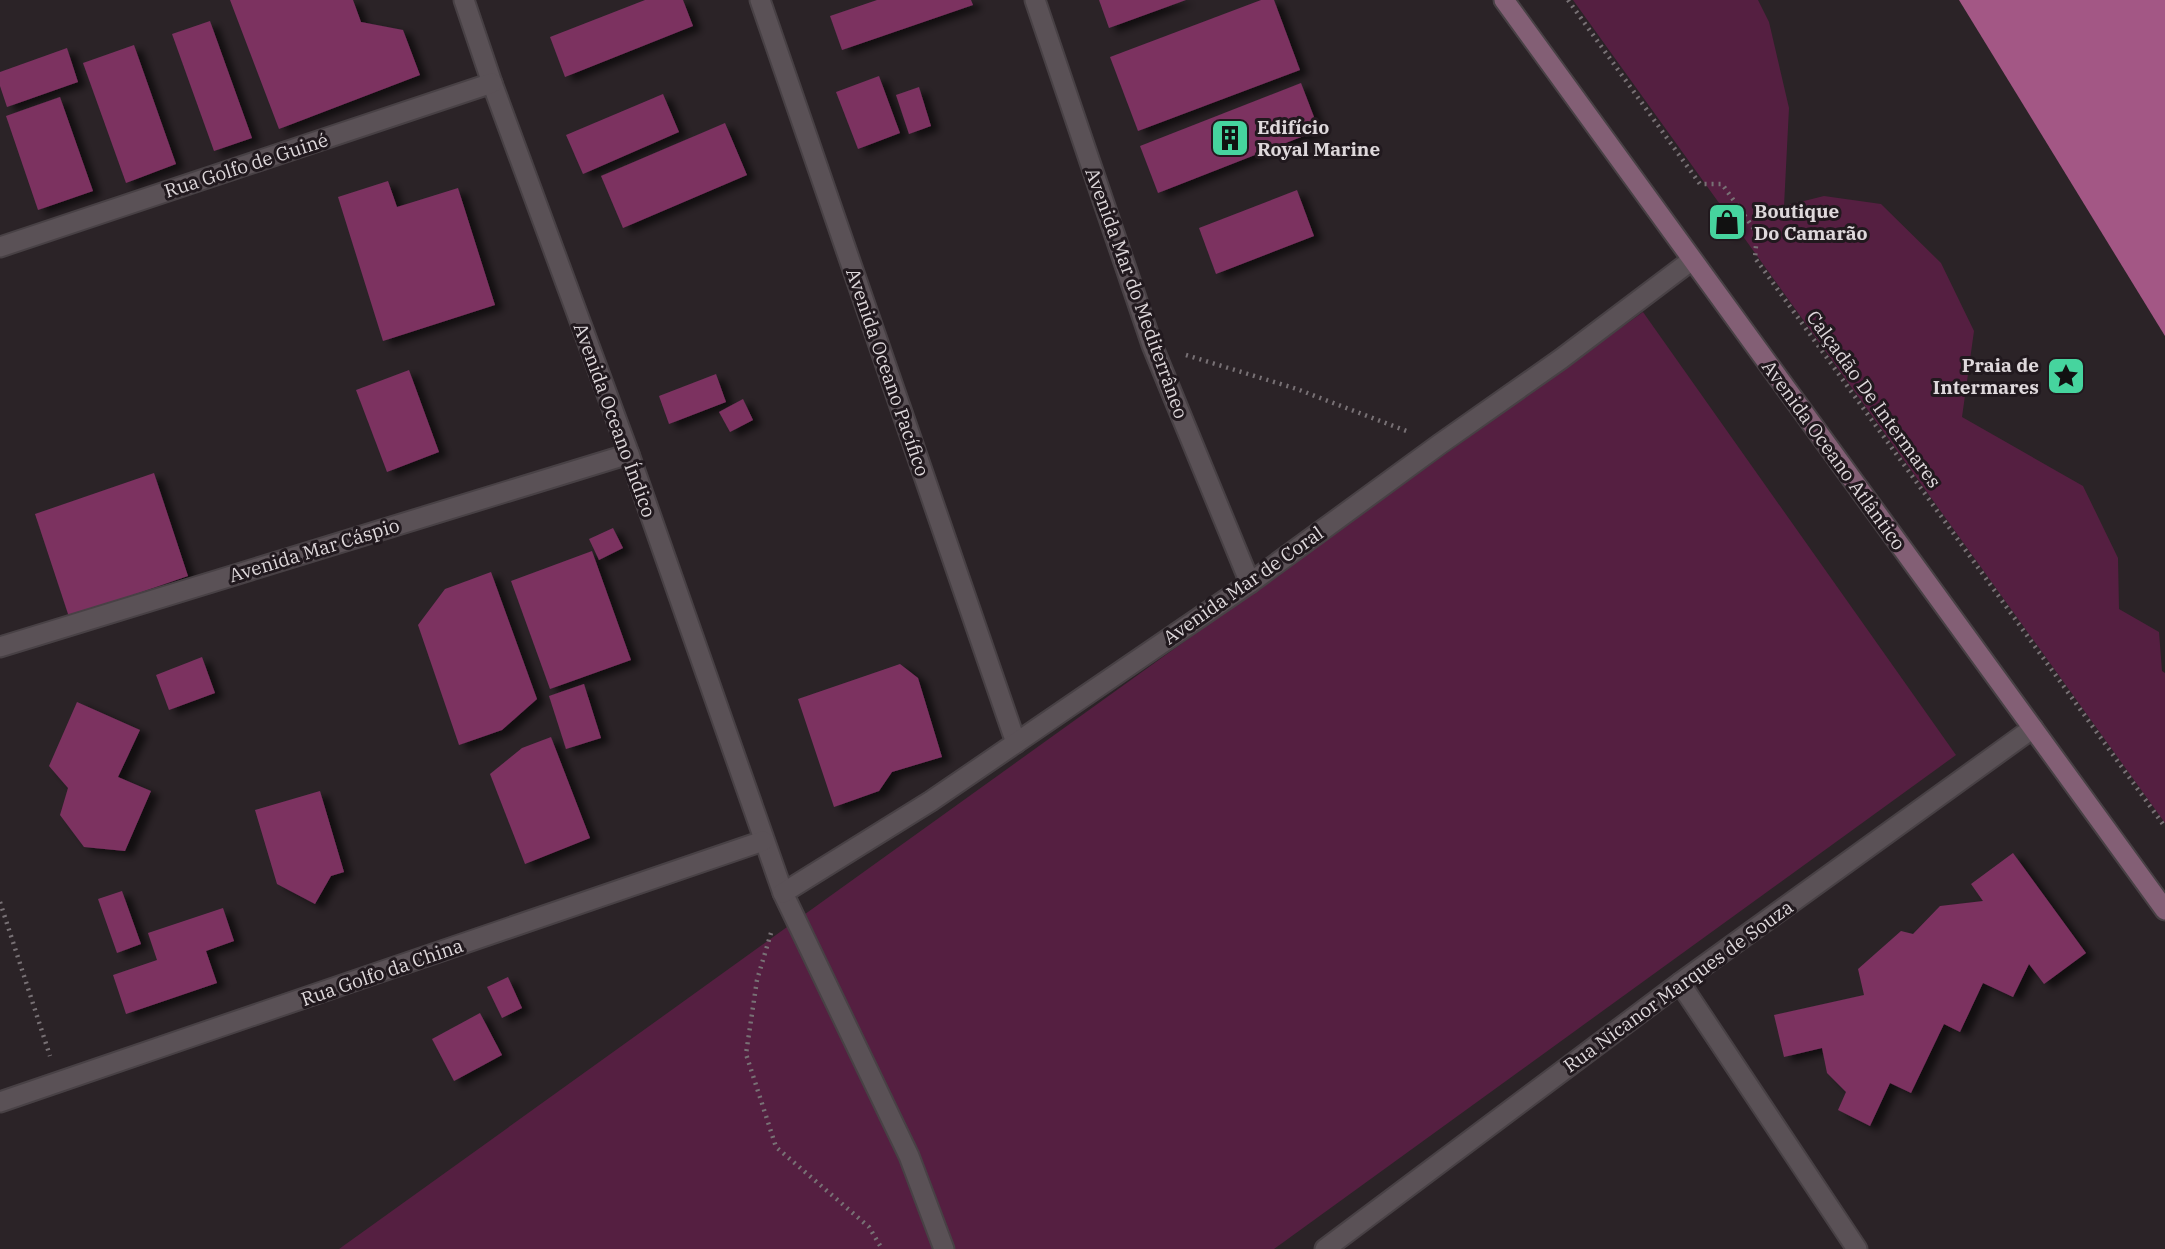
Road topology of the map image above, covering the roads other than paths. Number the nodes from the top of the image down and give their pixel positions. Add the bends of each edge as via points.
1 (464, 0) edge
2 (760, 0) edge
3 (1035, 0) edge
4 (1504, 0) edge
5 (492, 83) junction
6 (0, 247) edge
7 (1692, 260) junction
8 (629, 454) junction
9 (1250, 583) junction
10 (0, 647) edge
11 (2033, 728) junction
12 (1016, 743) junction
13 (763, 841) junction
14 (783, 893) junction
15 (2165, 910) edge
16 (1680, 983) junction
17 (0, 1102) edge
18 (944, 1249) edge
19 (1325, 1249) edge
20 (1857, 1249) edge

1 - 5 street, Avenida Oceano Índico
2 - 12 street, Avenida Oceano Pacífico
3 - 9 street, Avenida Mar do Mediterrâneo via 1152,345
4 - 7 main road, Avenida Oceano Atlântico
5 - 6 street, Rua Golfo de Guiné
5 - 8 street, Avenida Oceano Índico
7 - 9 street, Avenida Mar de Coral
7 - 11 main road, Avenida Oceano Atlântico
8 - 10 street, Avenida Mar Cáspio
8 - 13 street, Avenida Oceano Índico
9 - 12 street, Avenida Mar de Coral
11 - 15 main road, Avenida Oceano Atlântico
11 - 16 street, Rua Nicanor Marques de Souza
12 - 14 street, Avenida Mar de Coral
13 - 14 street, Avenida Oceano Índico
13 - 17 street, Rua Golfo da China
14 - 18 street, Avenida Oceano Índico via 909,1156
16 - 19 street, Rua Nicanor Marques de Souza
16 - 20 street

